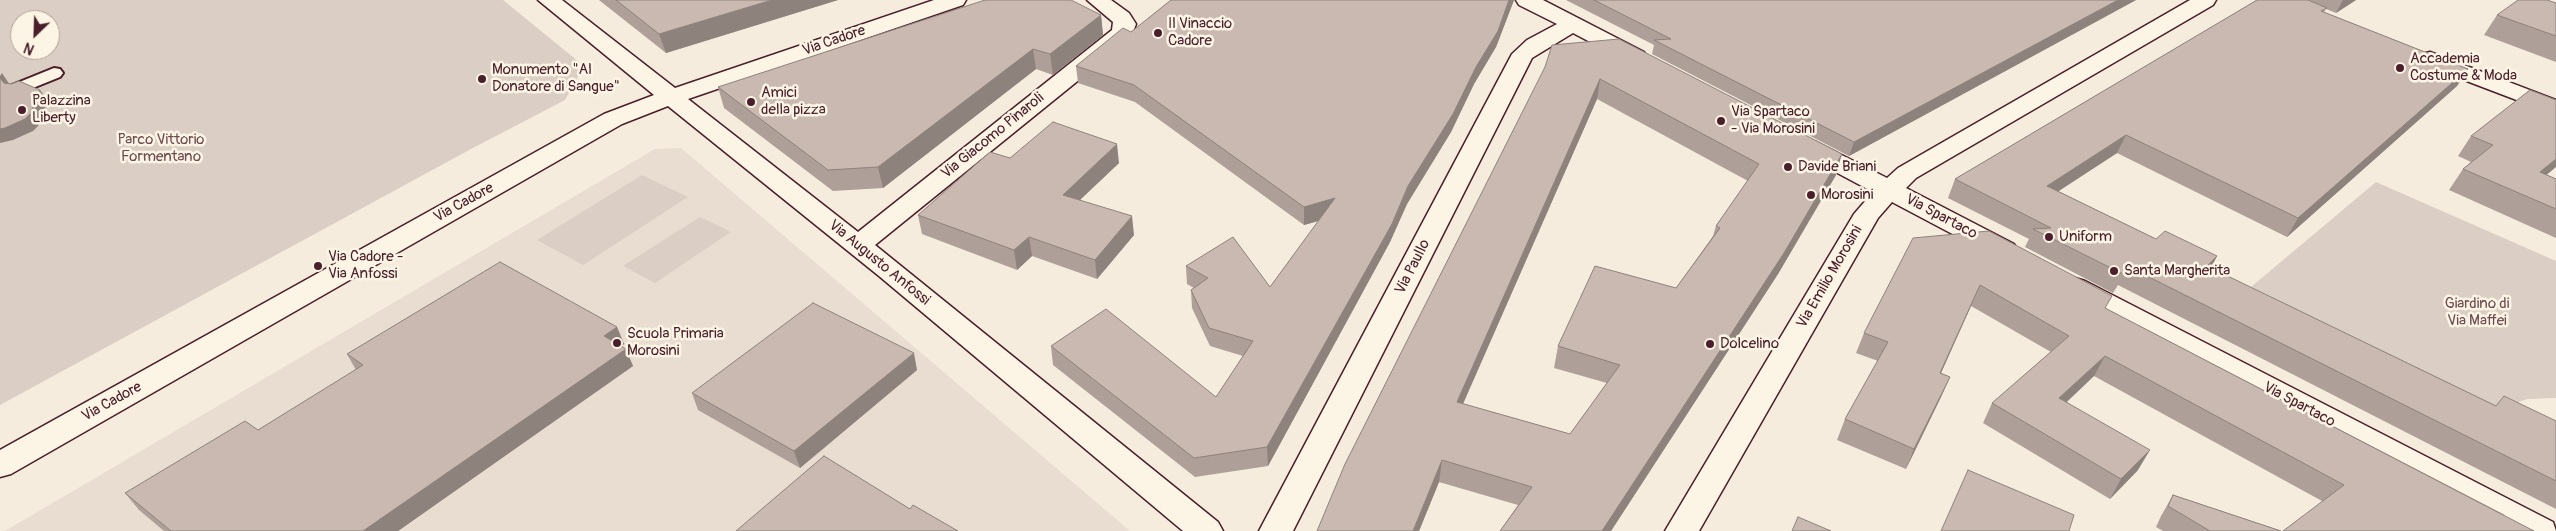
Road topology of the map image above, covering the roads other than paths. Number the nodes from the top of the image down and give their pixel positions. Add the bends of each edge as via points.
1 (549, 0) edge
2 (955, 0) edge
3 (1098, 0) edge
4 (1527, 0) edge
5 (2205, 0) edge
6 (1573, 24) junction
7 (2409, 50) edge
8 (1660, 70) edge
9 (54, 73) dead end
10 (18, 89) edge
11 (671, 97) junction
12 (2556, 108) edge
13 (1786, 136) edge
14 (1889, 190) junction
15 (858, 246) junction
16 (0, 465) edge
17 (1206, 531) edge
18 (1276, 531) edge
19 (1682, 531) edge
20 (2541, 531) edge

1 - 11 street, Via Augusto Anfossi
2 - 11 street, Via Cadore
3 - 15 street, Via Giacomo Pinaroli via 1122,18 1125,24 1122,32
4 - 6 street
5 - 14 street, Via Emilio Morosini via 1907,173
6 - 8 street
6 - 18 street, Via Paullo via 1523,54
7 - 12 street
9 - 10 street
11 - 15 street, Via Augusto Anfossi
11 - 16 street, Via Cadore via 613,119
13 - 14 street, Via Spartaco
14 - 19 street, Via Emilio Morosini via 1867,214
14 - 20 street, Via Spartaco
15 - 17 street, Via Augusto Anfossi

